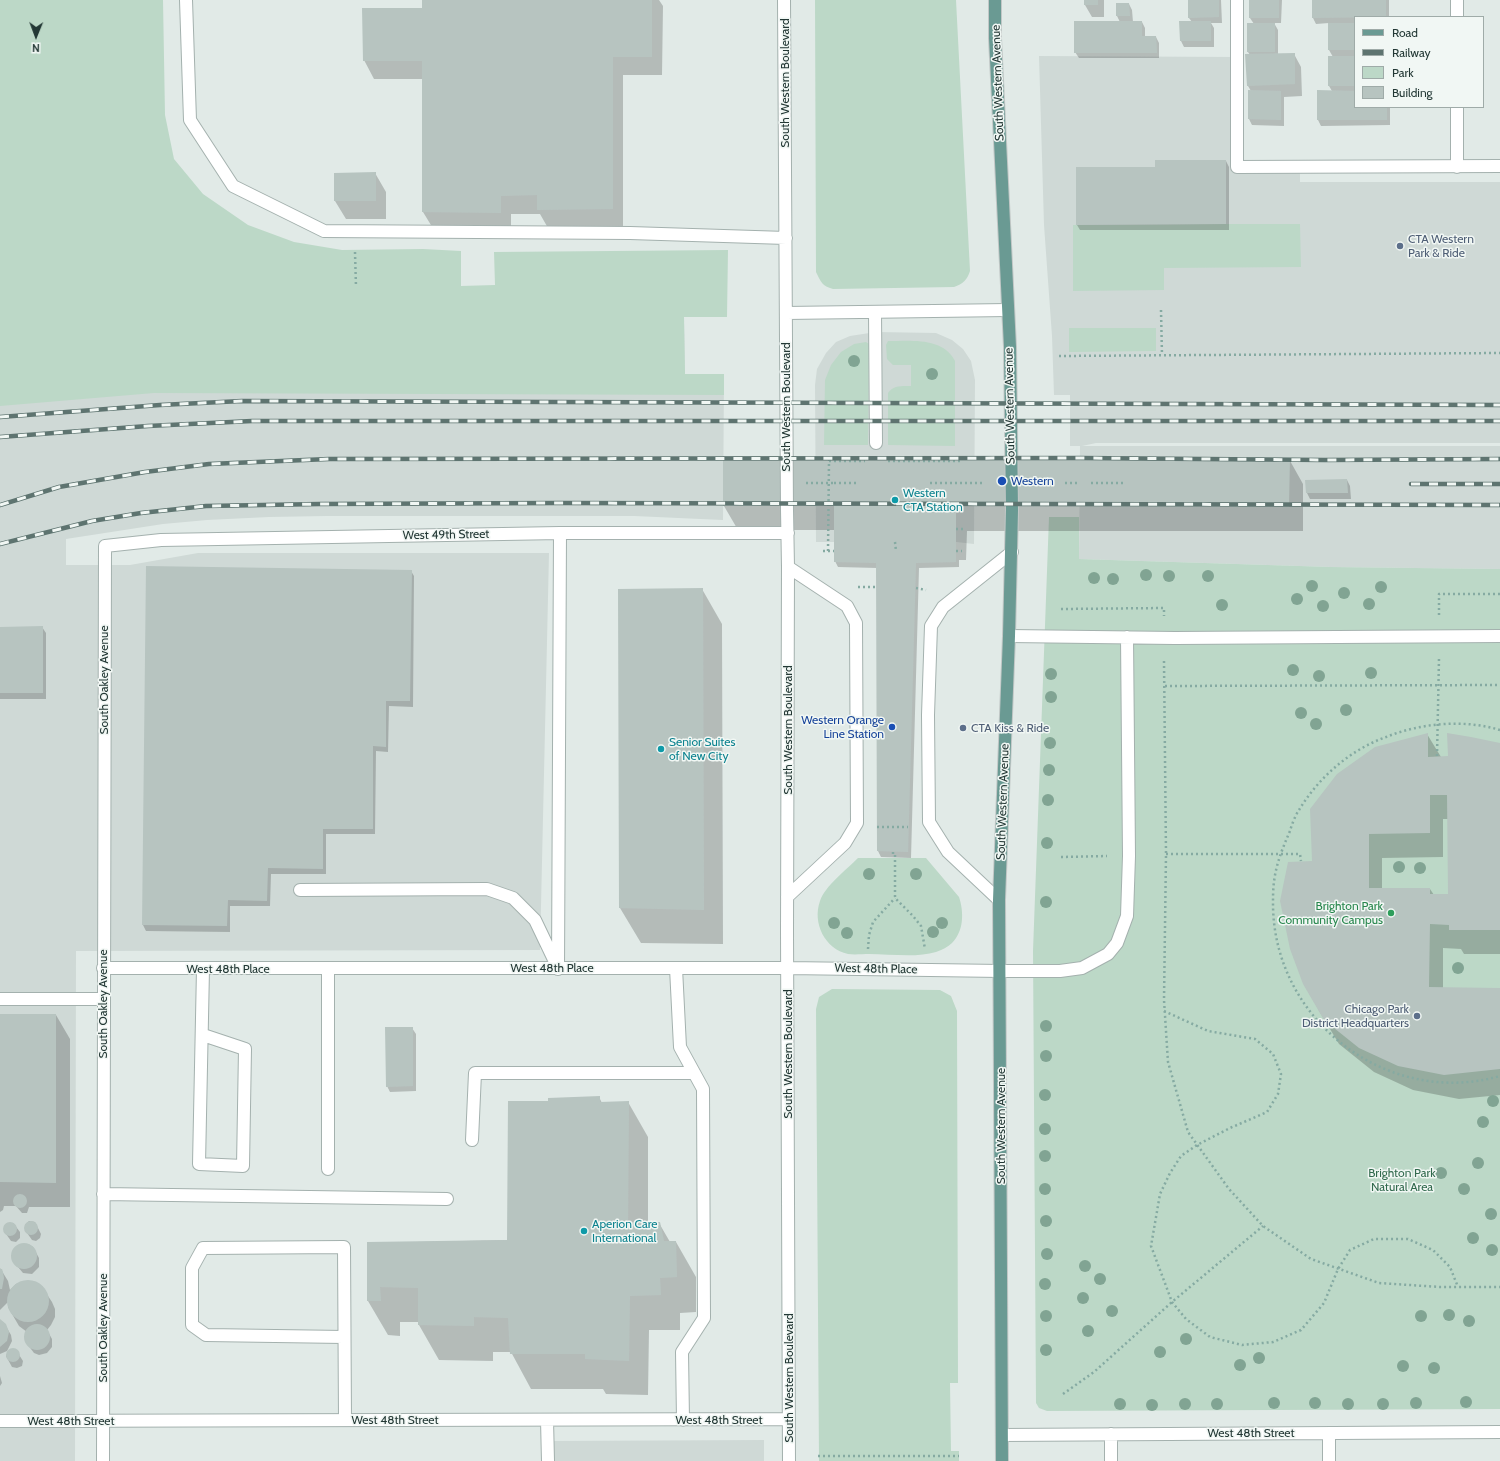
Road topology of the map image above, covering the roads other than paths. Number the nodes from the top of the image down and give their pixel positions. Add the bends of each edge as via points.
1 (186, 0) edge
2 (784, 0) edge
3 (995, 0) edge
4 (1237, 0) edge
5 (1456, 0) edge
6 (1457, 16) edge
7 (1457, 108) edge
8 (1500, 166) edge
9 (1457, 167) junction
10 (786, 238) junction
11 (1008, 310) junction
12 (875, 312) junction
13 (786, 313) junction
14 (876, 443) dead end
15 (560, 533) junction
16 (788, 533) junction
17 (105, 546) joint
18 (1012, 552) junction
19 (788, 567) junction
20 (1009, 636) junction
21 (1500, 636) edge
22 (1127, 638) junction
23 (300, 890) dead end
24 (788, 897) junction
25 (999, 900) junction
26 (103, 968) junction
27 (328, 968) junction
28 (676, 968) junction
29 (788, 968) junction
30 (203, 969) junction
31 (558, 969) junction
32 (1001, 971) junction
33 (0, 999) edge
34 (103, 999) junction
35 (203, 1035) junction
36 (694, 1074) junction
37 (472, 1140) dead end
38 (328, 1169) dead end
39 (103, 1194) junction
40 (447, 1199) dead end
41 (344, 1337) junction
42 (789, 1419) junction
43 (345, 1420) junction
44 (547, 1420) junction
45 (682, 1420) junction
46 (0, 1421) edge
47 (103, 1421) junction
48 (1500, 1432) edge
49 (1329, 1433) junction
50 (1111, 1434) junction
51 (1002, 1435) junction
52 (103, 1461) edge
53 (548, 1461) edge
54 (790, 1461) edge
55 (1002, 1461) edge
56 (1111, 1461) edge
57 (1329, 1461) edge

1 - 10 street via 190,120 233,186 324,231 630,233
2 - 10 street, South Western Boulevard
3 - 11 main road, South Western Avenue
4 - 9 street via 1238,167
5 - 6 street
7 - 9 street
8 - 9 street
10 - 13 street, South Western Boulevard
11 - 12 street
11 - 18 main road, South Western Avenue
12 - 13 street
12 - 14 street
13 - 16 street, South Western Boulevard
15 - 16 street, West 49th Street
15 - 17 street, West 49th Street via 161,540
15 - 31 street
16 - 19 street, South Western Boulevard
17 - 26 street, South Oakley Avenue
18 - 20 main road, South Western Avenue
18 - 25 street via 943,607 931,626 928,701 929,822 948,852
19 - 24 street, South Western Boulevard
19 - 24 street via 846,606 856,623 857,823 845,842
20 - 22 street
20 - 25 main road, South Western Avenue
21 - 22 street
22 - 32 street, West 48th Place via 1127,916 1117,943 1108,954 1082,968 1060,971
23 - 31 street via 487,889 513,898 535,920
24 - 29 street, South Western Boulevard
25 - 32 main road, South Western Avenue
26 - 30 street, West 48th Place
26 - 34 street, South Oakley Avenue
27 - 30 street, West 48th Place
27 - 31 street, West 48th Place
27 - 38 street
28 - 29 street, West 48th Place
28 - 31 street, West 48th Place
28 - 36 street via 680,1047
29 - 32 street, West 48th Place
29 - 42 street, South Western Boulevard
30 - 35 street
32 - 51 main road, South Western Avenue
33 - 34 street
34 - 39 street, South Oakley Avenue
35 - 35 street via 199,1164 243,1166 245,1049
36 - 37 street via 475,1073
36 - 45 street via 703,1089 704,1318 682,1352
39 - 40 street
39 - 47 street, South Oakley Avenue
41 - 41 street via 344,1248 203,1248 192,1268 192,1325 206,1335
41 - 43 street
42 - 45 street, West 48th Street
42 - 54 street, South Western Boulevard
43 - 44 street, West 48th Street
43 - 47 street, West 48th Street
44 - 45 street, West 48th Street
44 - 53 street
46 - 47 street, West 48th Street
47 - 52 street, South Oakley Avenue
48 - 49 street, West 48th Street
49 - 50 street, West 48th Street
49 - 57 street
50 - 51 street, West 48th Street
50 - 56 street
51 - 55 main road, South Western Avenue

